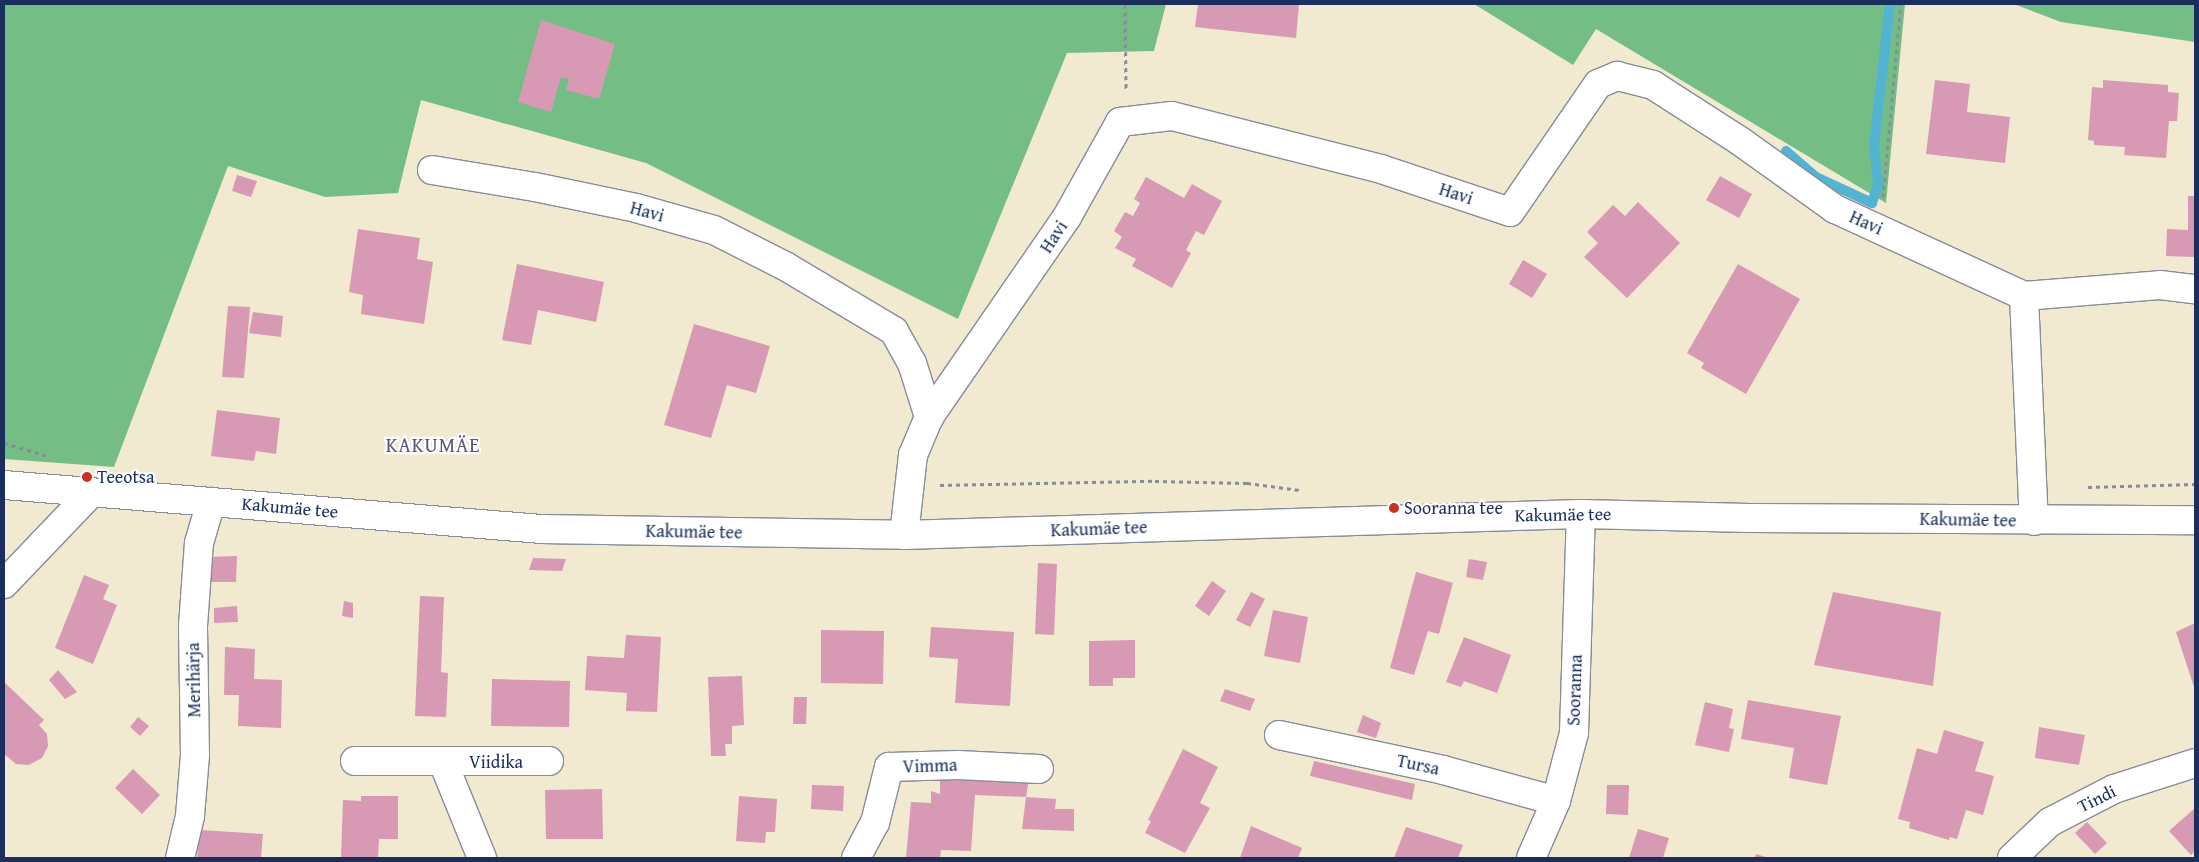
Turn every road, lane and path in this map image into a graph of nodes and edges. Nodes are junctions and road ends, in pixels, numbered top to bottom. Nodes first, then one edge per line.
1 (1124, 4) edge
2 (1901, 4) edge
3 (1129, 121) junction
4 (432, 170) dead end
5 (1876, 228) junction
6 (2195, 289) edge
7 (2024, 296) junction
8 (929, 417) junction
9 (4, 444) edge
10 (55, 459) dead end
11 (2195, 484) edge
12 (4, 485) edge
13 (2080, 487) dead end
14 (1303, 490) dead end
15 (91, 493) junction
16 (909, 493) junction
17 (211, 502) junction
18 (1581, 514) junction
19 (2195, 520) edge
20 (2034, 521) junction
21 (904, 536) junction
22 (4, 584) edge
23 (1278, 735) dead end
24 (355, 761) dead end
25 (443, 762) junction
26 (548, 762) dead end
27 (2195, 763) edge
28 (1040, 769) dead end
29 (1556, 801) junction
30 (180, 858) edge
31 (482, 858) edge
32 (856, 858) edge
33 (1531, 858) edge
34 (2012, 858) edge

1 - 3 path
2 - 5 path
3 - 5 street, Havi
3 - 8 street, Havi
4 - 8 street, Havi
5 - 7 street, Havi
6 - 7 street, Havi
7 - 20 street
8 - 16 street, Havi
9 - 10 path
11 - 13 path
12 - 15 street, Kakumäe tee
14 - 16 path
15 - 17 street, Kakumäe tee
15 - 22 street
16 - 21 street, Havi
17 - 21 street, Kakumäe tee
17 - 30 street, Merihärja
18 - 20 street, Kakumäe tee
18 - 21 street, Kakumäe tee
18 - 29 street, Sooranna
19 - 20 street, Kakumäe tee
23 - 29 street, Tursa
24 - 25 street, Viidika
25 - 26 street, Viidika
25 - 31 street, Viidika
27 - 34 street, Tindi
28 - 32 street, Vimma
29 - 33 street, Sooranna

